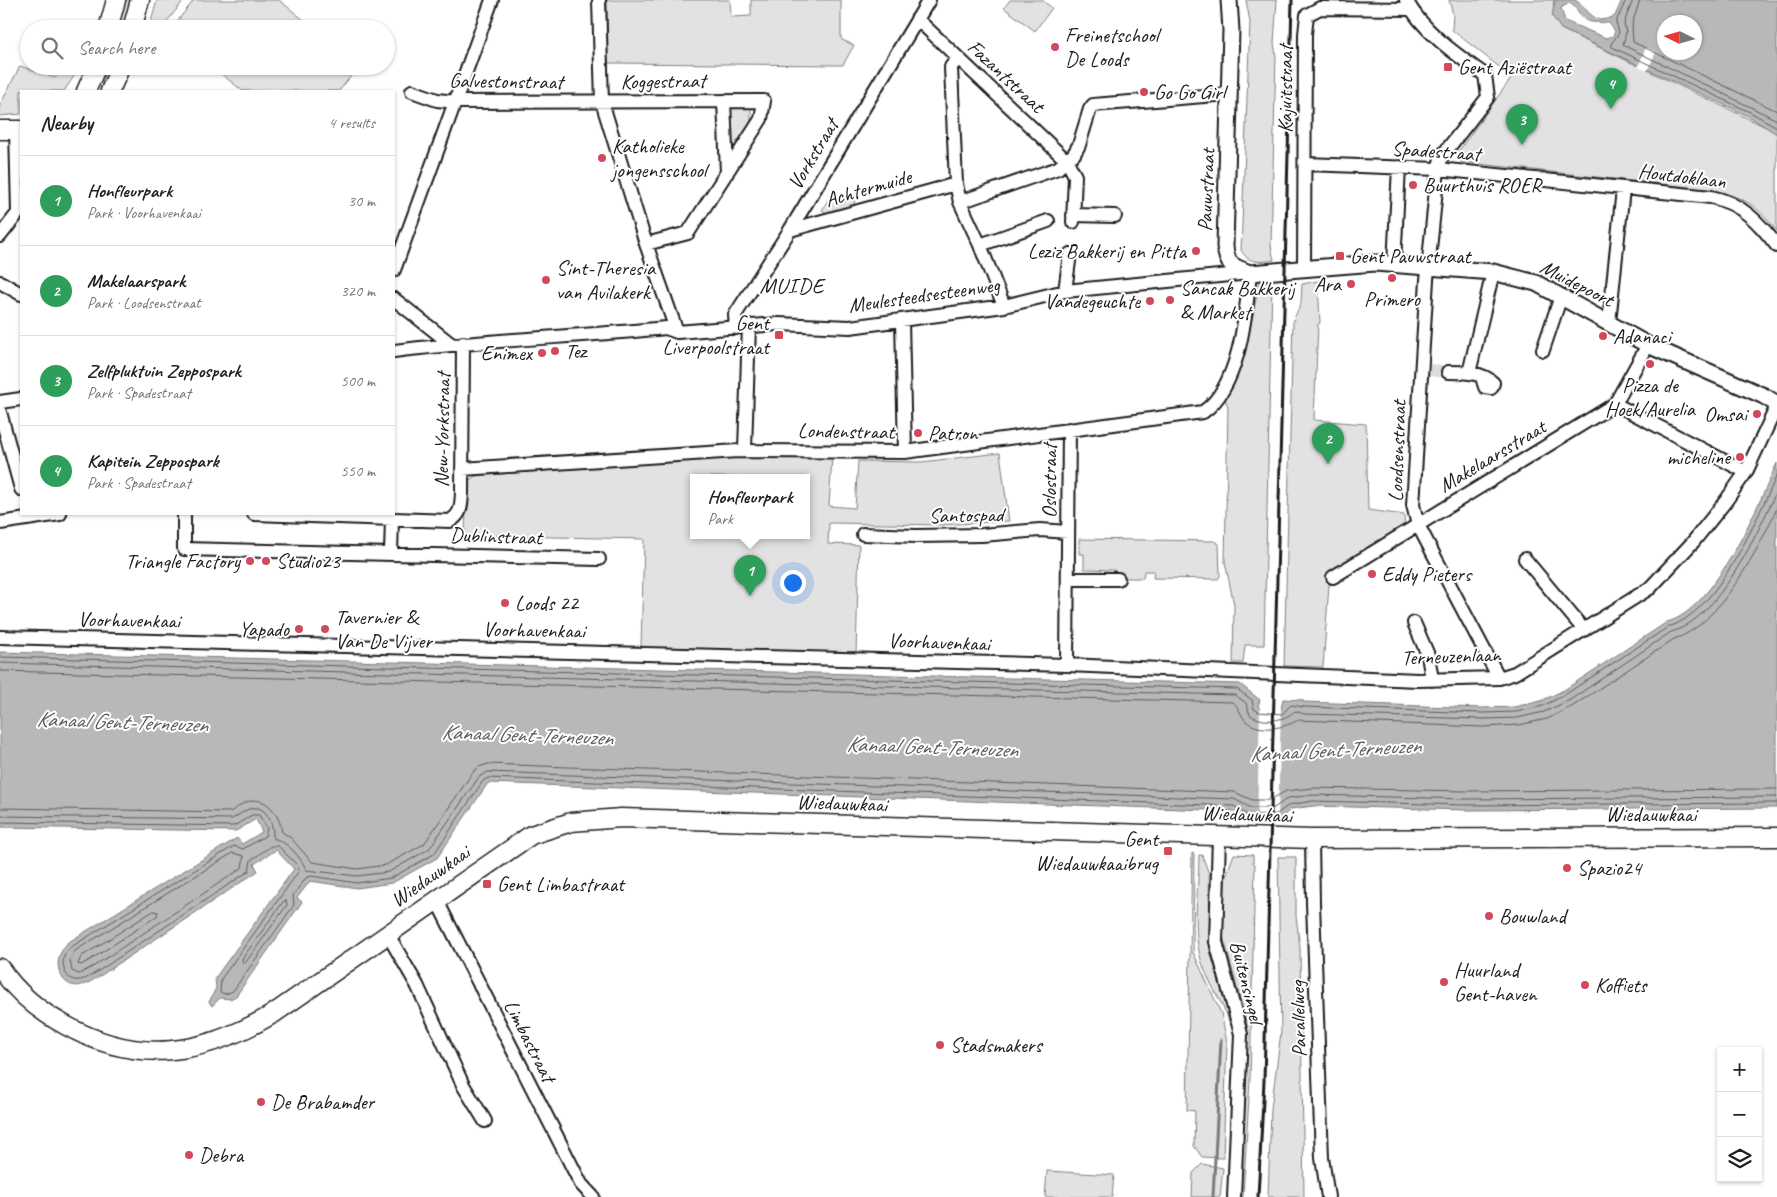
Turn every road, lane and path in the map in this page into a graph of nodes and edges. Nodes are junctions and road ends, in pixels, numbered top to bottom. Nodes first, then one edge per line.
1 (116, 0) edge
2 (140, 0) edge
3 (492, 0) edge
4 (600, 0) edge
5 (929, 0) edge
6 (1229, 0) edge
7 (1408, 5) edge
8 (917, 19) junction
9 (110, 20) edge
10 (134, 20) edge
11 (958, 58) junction
12 (96, 75) edge
13 (117, 75) edge
14 (92, 89) edge
15 (110, 90) edge
16 (412, 91) dead end
17 (1229, 94) junction
18 (724, 101) junction
19 (456, 102) junction
20 (602, 102) junction
21 (14, 129) edge
22 (1067, 161) junction
23 (1306, 164) junction
24 (1399, 167) junction
25 (1438, 169) junction
26 (727, 173) junction
27 (956, 184) junction
28 (1623, 190) junction
29 (960, 202) junction
30 (1116, 216) dead end
31 (1048, 221) dead end
32 (790, 230) junction
33 (0, 236) edge
34 (646, 244) junction
35 (980, 245) junction
36 (1777, 246) edge
37 (1070, 254) dead end
38 (1394, 264) junction
39 (1428, 266) junction
40 (395, 267) edge
41 (1304, 269) junction
42 (1493, 272) junction
43 (1250, 273) junction
44 (0, 282) edge
45 (1066, 291) junction
46 (20, 293) edge
47 (1561, 296) junction
48 (395, 300) edge
49 (1004, 306) junction
50 (902, 320) junction
51 (1609, 323) junction
52 (749, 325) junction
53 (736, 328) junction
54 (677, 332) junction
55 (457, 344) junction
56 (1648, 345) junction
57 (1543, 350) dead end
58 (395, 351) edge
59 (1448, 372) tunnel mouth
60 (1469, 373) junction
61 (1482, 377) dead end
62 (20, 399) edge
63 (0, 402) edge
64 (1615, 404) junction
65 (1777, 405) edge
66 (0, 412) edge
67 (1069, 429) junction
68 (745, 450) junction
69 (905, 452) junction
70 (462, 469) junction
71 (1746, 472) junction
72 (20, 485) edge
73 (44, 515) edge
74 (184, 515) edge
75 (282, 515) edge
76 (29, 516) edge
77 (392, 519) junction
78 (0, 523) edge
79 (1418, 524) junction
80 (1068, 532) junction
81 (863, 534) dead end
82 (391, 553) junction
83 (599, 559) dead end
84 (1525, 560) dead end
85 (1333, 577) dead end
86 (1068, 579) junction
87 (1118, 579) dead end
88 (1414, 623) dead end
89 (1584, 630) junction
90 (0, 637) edge
91 (1066, 665) junction
92 (1498, 678) junction
93 (1432, 680) junction
94 (1219, 836) junction
95 (1777, 837) edge
96 (1312, 839) junction
97 (436, 899) junction
98 (387, 933) junction
99 (0, 968) edge
100 (485, 1121) dead end
101 (594, 1197) edge
102 (1234, 1197) edge
103 (1328, 1197) edge

1 - 9 main road
2 - 10 main road
3 - 19 street
4 - 20 street
5 - 8 street, Vorkstraat
6 - 17 street
7 - 23 street, Kajuitstraat
7 - 25 street
8 - 11 street, Fazantstraat
8 - 32 street, Vorkstraat
11 - 22 street, Fazantstraat
11 - 27 street
12 - 14 main road
13 - 15 main road
16 - 19 street, Galvestonstraat
17 - 22 street
17 - 43 street, Pauwstraat
18 - 20 street, Koggestraat
18 - 26 street, Koggestraat
18 - 26 street, Koggestraat
19 - 20 street, Galvestonstraat
19 - 40 street
20 - 34 street
21 - 33 street
22 - 29 street
22 - 30 street
23 - 24 street, Spadestraat
23 - 41 street, Kajuitstraat
24 - 25 street, Spadestraat
24 - 38 street
25 - 28 street, Spadestraat
25 - 39 street, Loodsenstraat
26 - 34 street, Koggestraat
27 - 29 street
27 - 32 street, Achtermuide
28 - 36 street, Houtdoklaan
28 - 51 street
29 - 35 street
31 - 35 street
32 - 53 street, Vorkstraat
34 - 54 street
35 - 49 street
37 - 45 street
38 - 39 street, Muidepoort
38 - 41 street, Muidepoort
39 - 42 street, Muidepoort
39 - 79 street, Loodsenstraat
41 - 43 street, Muidepoort
42 - 47 street, Muidepoort
42 - 60 street
43 - 45 street, Meulesteedsesteenweg
43 - 67 street, Londenstraat
44 - 46 street
45 - 49 street, Meulesteedsesteenweg
47 - 51 street, Muidepoort
47 - 57 street
48 - 55 street
49 - 50 street, Meulesteedsesteenweg
50 - 52 street, Meulesteedsesteenweg
50 - 69 street
51 - 56 street, Muidepoort
52 - 53 street, Meulesteedsesteenweg
52 - 68 street
53 - 54 street, Meulesteedsesteenweg
54 - 55 street, Meulesteedsesteenweg
55 - 58 street, Meulesteedsesteenweg
55 - 70 street, New-Yorkstraat
56 - 64 street, Makelaarsstraat
56 - 65 street, Muidepoort
59 - 60 street
60 - 61 street
62 - 63 street
64 - 71 street
64 - 79 street, Makelaarsstraat
65 - 71 street, Terneuzenlaan
66 - 72 street
67 - 69 street, Londenstraat
67 - 80 street, Oslostraat
68 - 69 street, Londenstraat
68 - 70 street, Londenstraat
70 - 77 street, New-Yorkstraat
71 - 89 street, Terneuzenlaan
73 - 76 street
74 - 82 street, Dublinstraat
75 - 77 street
76 - 78 street
77 - 82 street
79 - 85 street, Makelaarsstraat
79 - 92 street, Loodsenstraat
80 - 81 street, Santospad
80 - 86 street, Oslostraat
82 - 83 street, Dublinstraat
84 - 89 street
86 - 87 street
86 - 91 street, Oslostraat
88 - 93 street
89 - 92 street, Terneuzenlaan
90 - 91 street, Voorhavenkaai
91 - 93 street, Terneuzenlaan
92 - 93 street, Terneuzenlaan
94 - 96 main road, Wiedauwkaai
94 - 97 main road, Wiedauwkaai
94 - 102 street, Buitensingel
95 - 96 main road, Wiedauwkaai
96 - 103 street, Parallelweg
97 - 98 main road, Wiedauwkaai
97 - 101 street, Limbastraat
98 - 99 main road, Wiedauwkaai
98 - 100 street

